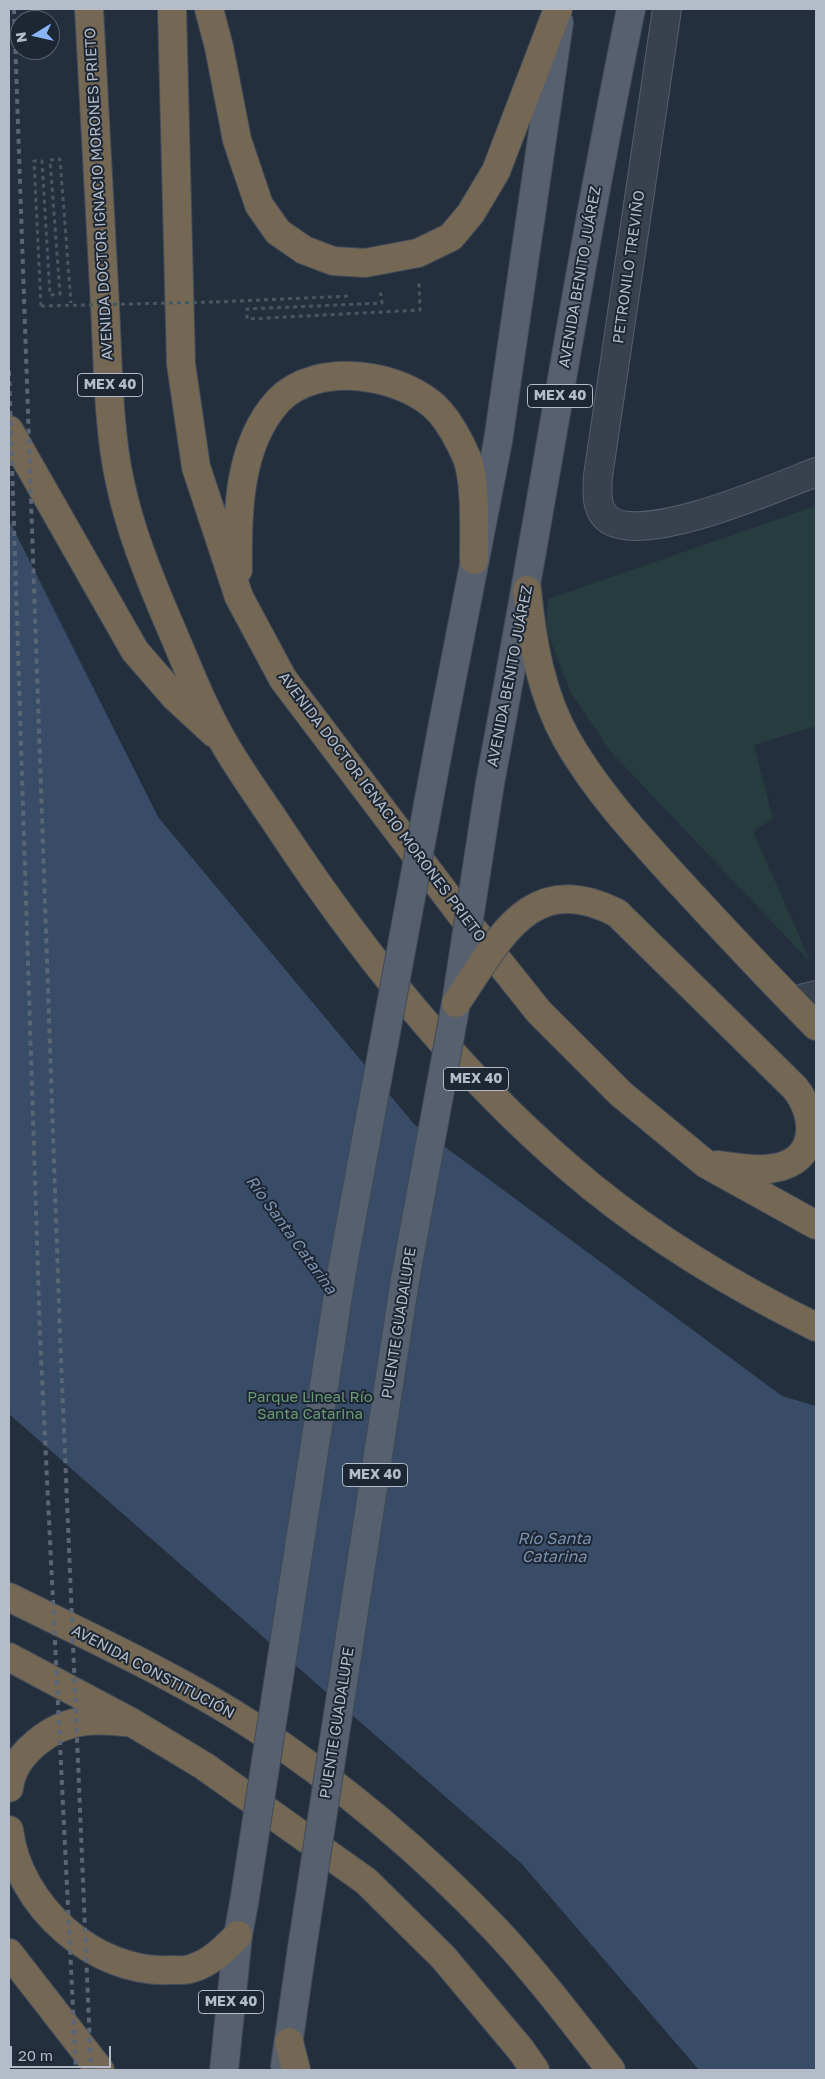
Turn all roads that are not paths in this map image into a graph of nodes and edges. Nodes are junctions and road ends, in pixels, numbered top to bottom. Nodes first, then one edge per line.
1 (89, 9) edge
2 (172, 9) edge
3 (209, 9) edge
4 (560, 9) edge
5 (631, 9) edge
6 (667, 9) edge
7 (9, 430) edge
8 (816, 472) edge
9 (474, 560) junction
10 (527, 590) junction
11 (239, 596) junction
12 (222, 740) junction
13 (490, 783) joint
14 (804, 998) edge
15 (456, 1003) junction
16 (816, 1026) edge
17 (706, 1164) junction
18 (816, 1225) edge
19 (816, 1327) edge
20 (9, 1596) edge
21 (9, 1657) edge
22 (131, 1722) junction
23 (9, 1788) edge
24 (9, 1830) edge
25 (238, 1935) junction
26 (9, 1953) edge
27 (289, 2042) junction
28 (528, 2063) edge
29 (100, 2070) edge
30 (224, 2070) edge
31 (284, 2070) edge
32 (296, 2070) edge
33 (611, 2070) edge

1 - 12 highway, AVENIDA DOCTOR IGNACIO MORONES PRIETO / MEX 40
2 - 11 highway, AVENIDA DOCTOR IGNACIO MORONES PRIETO
3 - 4 highway
4 - 9 main road, MEX 40
5 - 10 main road, AVENIDA BENITO JUÁREZ / MEX 40
6 - 8 street, PETRONILO TREVIÑO
7 - 12 highway
9 - 11 highway
9 - 25 main road, MEX 40, bridge
10 - 13 main road, AVENIDA BENITO JUÁREZ / MEX 40
10 - 14 highway
11 - 17 highway, AVENIDA DOCTOR IGNACIO MORONES PRIETO
12 - 19 highway, AVENIDA DOCTOR IGNACIO MORONES PRIETO / MEX 40
13 - 15 main road, PUENTE GUADALUPE / MEX 40, bridge
14 - 16 highway
15 - 17 highway, bridge
15 - 27 main road, PUENTE GUADALUPE / MEX 40, bridge
17 - 18 highway, AVENIDA DOCTOR IGNACIO MORONES PRIETO
20 - 33 highway, AVENIDA CONSTITUCIÓN
21 - 22 highway
22 - 23 highway
22 - 28 highway
24 - 25 highway
25 - 30 main road, MEX 40
26 - 29 highway
27 - 31 main road, MEX 40
27 - 32 highway

